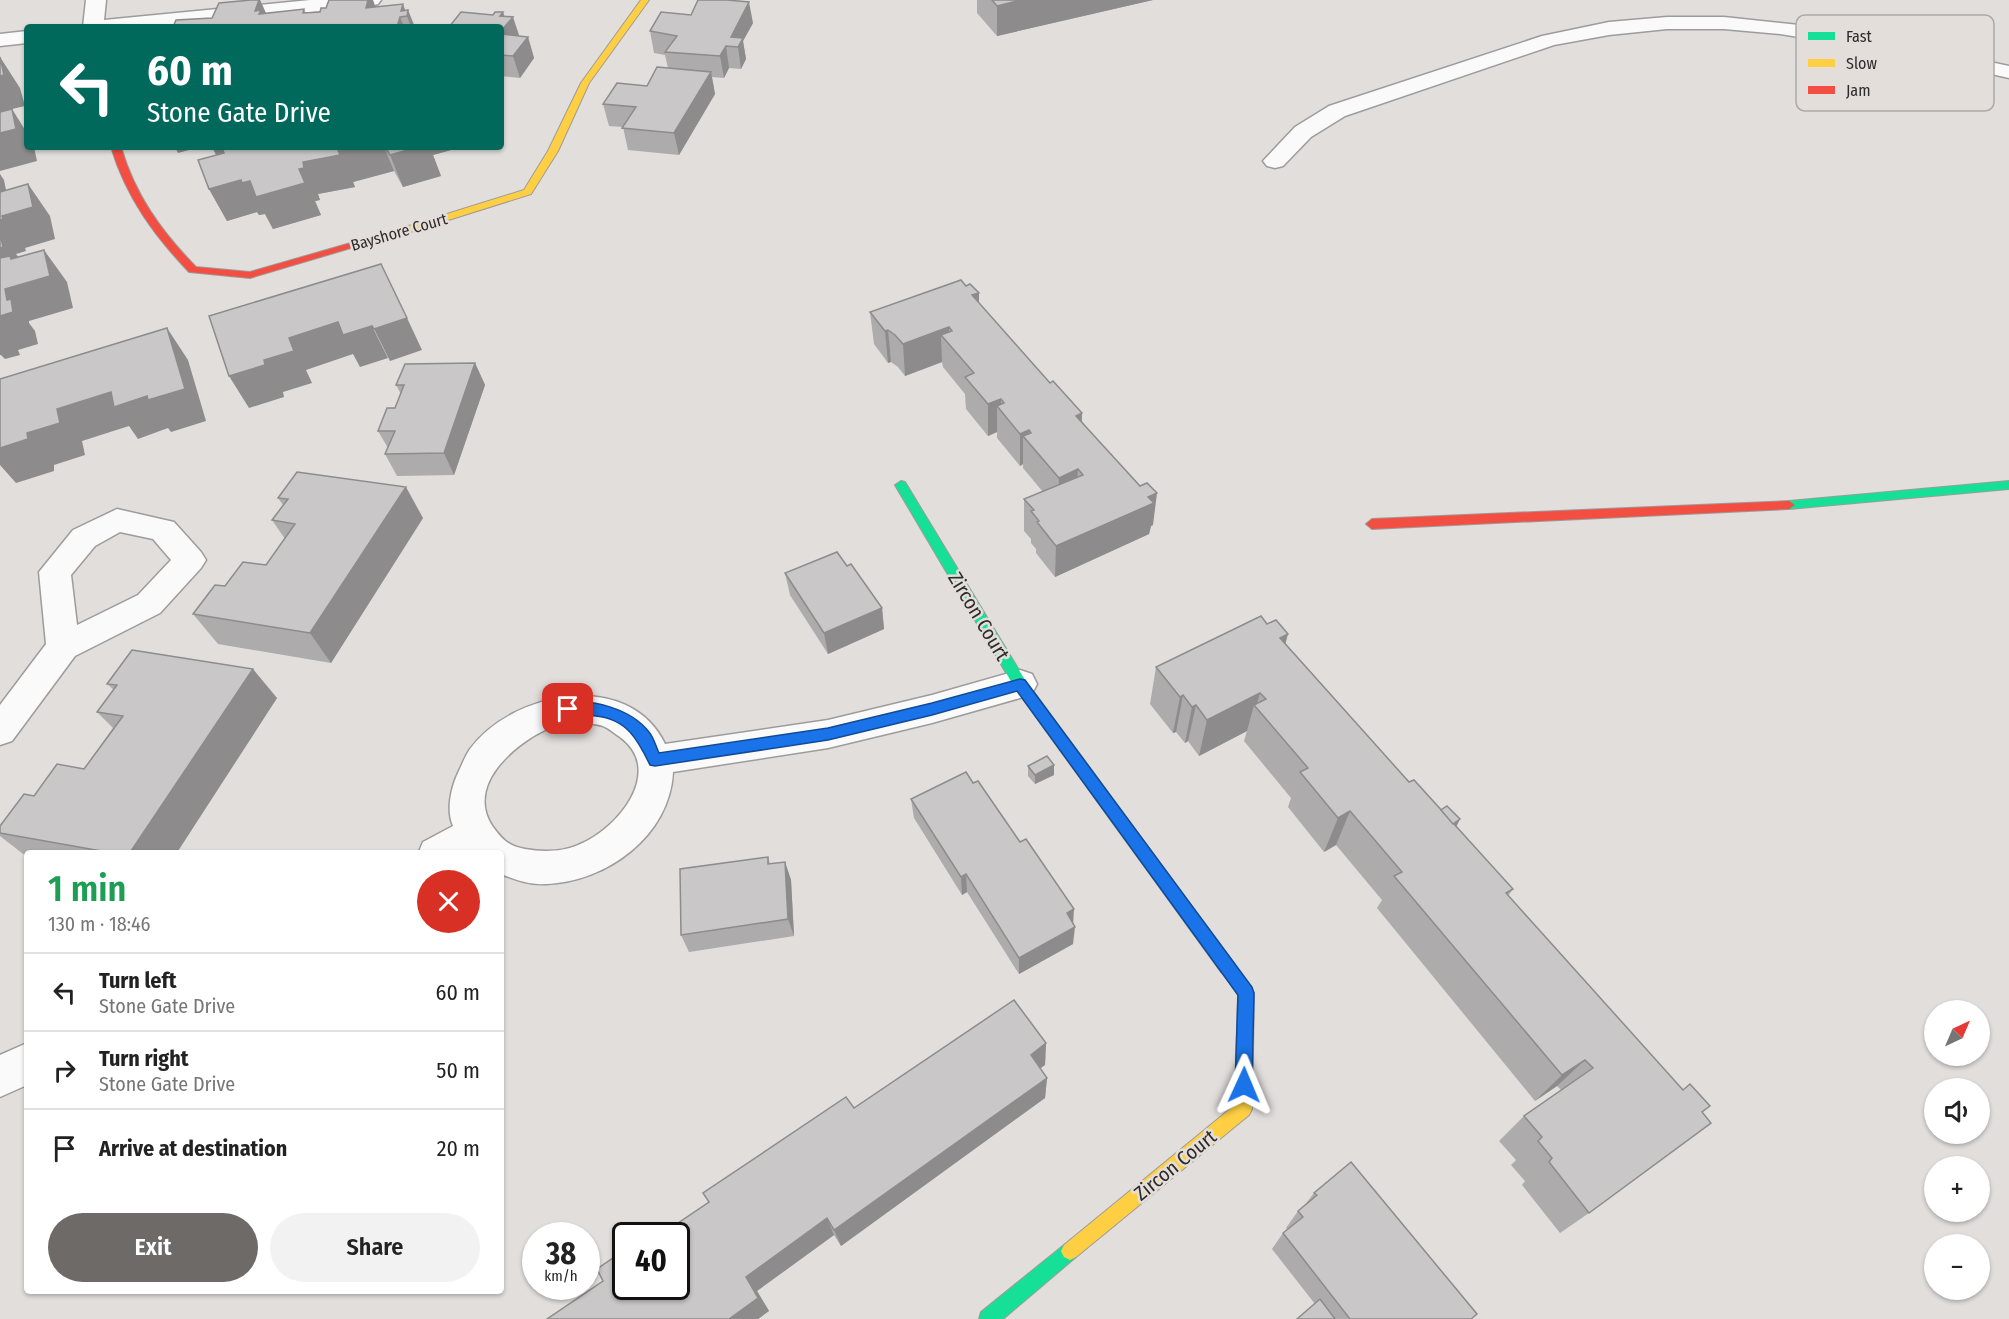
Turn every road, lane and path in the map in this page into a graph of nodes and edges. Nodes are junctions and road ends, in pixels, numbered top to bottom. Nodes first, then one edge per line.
1 (96, 0) edge
2 (371, 0) edge
3 (645, 0) edge
4 (93, 24) edge
5 (129, 24) edge
6 (1796, 25) edge
7 (24, 37) edge
8 (0, 40) edge
9 (1994, 69) edge
10 (2009, 72) edge
11 (117, 150) edge
12 (1275, 161) dead end
13 (901, 485) dead end
14 (2009, 485) edge
15 (1372, 524) dead end
16 (63, 647) junction
17 (1020, 684) junction
18 (0, 731) edge
19 (655, 760) junction
20 (482, 844) edge
21 (454, 850) edge
22 (504, 860) edge
23 (24, 1065) edge
24 (0, 1077) edge
25 (987, 1319) edge

1 - 4 street
2 - 5 street
3 - 11 street, Bayshore Court
6 - 12 street
7 - 8 street
9 - 10 street
13 - 17 street, Zircon Court
14 - 15 street
16 - 16 street
16 - 18 street
17 - 19 street
17 - 25 street, Zircon Court
19 - 20 street
19 - 22 street
20 - 21 street
23 - 24 street

